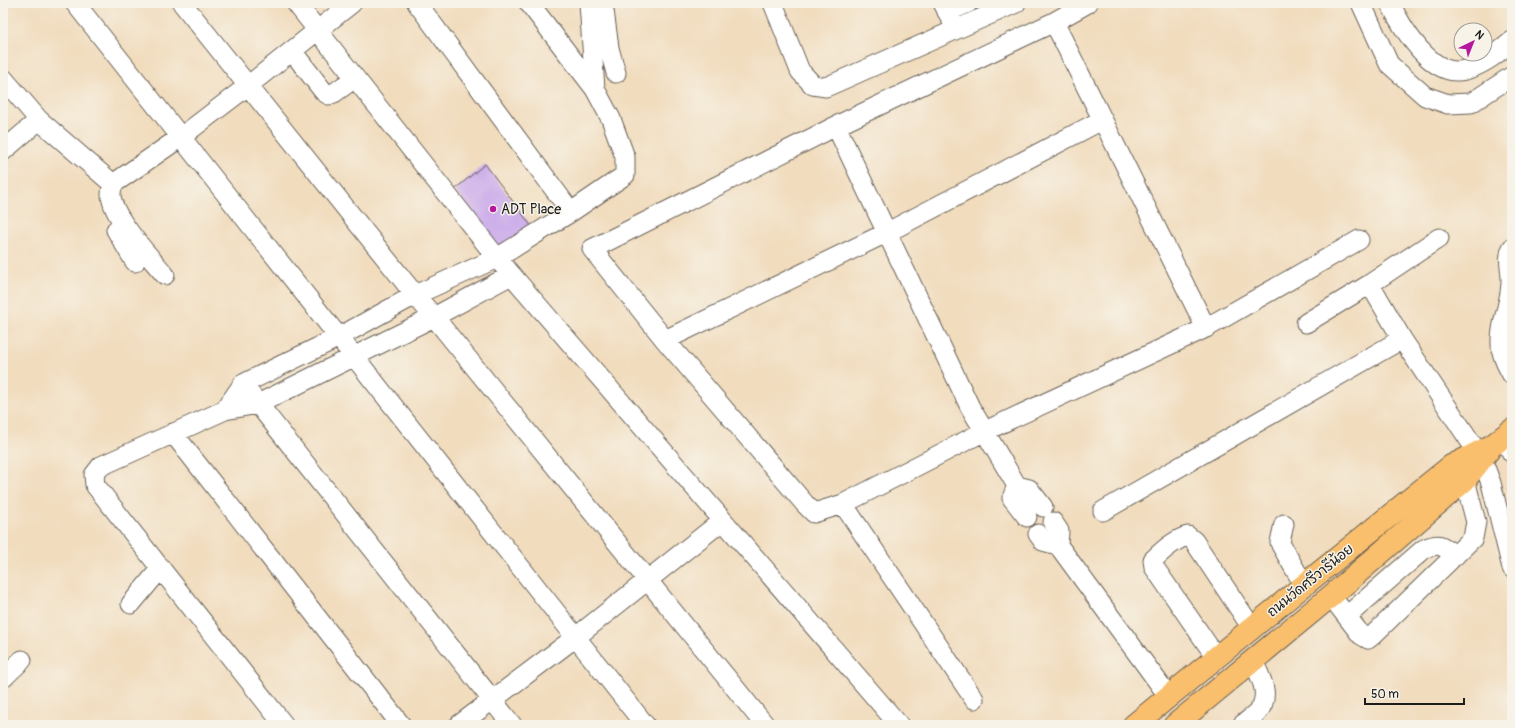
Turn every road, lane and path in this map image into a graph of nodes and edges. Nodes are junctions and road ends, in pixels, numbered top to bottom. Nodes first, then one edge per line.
1 (75, 3) edge
2 (182, 3) edge
3 (296, 3) edge
4 (352, 3) edge
5 (417, 3) edge
6 (530, 3) edge
7 (589, 3) edge
8 (604, 3) edge
9 (773, 3) edge
10 (968, 3) edge
11 (1016, 3) edge
12 (1088, 3) edge
13 (1360, 3) edge
14 (945, 7) edge
15 (1392, 7) edge
16 (1054, 22) junction
17 (1371, 27) junction
18 (956, 29) junction
19 (318, 30) junction
20 (1512, 41) edge
21 (292, 51) junction
22 (616, 73) dead end
23 (1512, 76) edge
24 (3, 78) edge
25 (355, 78) junction
26 (249, 85) junction
27 (595, 89) junction
28 (39, 120) junction
29 (1102, 120) junction
30 (836, 126) junction
31 (181, 136) junction
32 (3, 151) edge
33 (112, 189) junction
34 (572, 212) junction
35 (886, 233) junction
36 (1439, 238) dead end
37 (1359, 240) dead end
38 (1512, 248) edge
39 (497, 258) junction
40 (135, 262) dead end
41 (165, 275) dead end
42 (511, 275) junction
43 (1370, 284) junction
44 (415, 295) junction
45 (434, 317) junction
46 (1306, 323) dead end
47 (1206, 328) junction
48 (339, 337) junction
49 (1402, 339) junction
50 (665, 340) junction
51 (355, 357) junction
52 (1512, 375) edge
53 (243, 384) junction
54 (258, 404) junction
55 (225, 410) junction
56 (984, 432) junction
57 (173, 433) junction
58 (1497, 446) edge
59 (1465, 480) junction
60 (1017, 486) junction
61 (843, 504) junction
62 (1103, 512) dead end
63 (1027, 518) dead end
64 (722, 520) junction
65 (1284, 524) dead end
66 (1038, 534) dead end
67 (1058, 545) junction
68 (1455, 556) junction
69 (161, 568) junction
70 (1512, 568) edge
71 (647, 580) junction
72 (1309, 581) junction
73 (1331, 596) junction
74 (131, 604) dead end
75 (1347, 616) junction
76 (1252, 628) junction
77 (576, 637) junction
78 (1216, 657) junction
79 (22, 660) dead end
80 (1253, 661) junction
81 (3, 678) edge
82 (1168, 697) junction
83 (974, 699) dead end
84 (492, 700) junction
85 (284, 725) edge
86 (401, 725) edge
87 (459, 725) edge
88 (512, 725) edge
89 (645, 725) edge
90 (764, 725) edge
91 (898, 725) edge
92 (1134, 725) edge
93 (1175, 725) edge
94 (1242, 725) edge

1 - 31 street
2 - 26 street
3 - 19 street
4 - 19 street
5 - 34 street
6 - 27 street
7 - 27 street
8 - 22 street
9 - 18 street
10 - 14 street
11 - 18 street
12 - 16 street
13 - 17 street
14 - 18 street
15 - 17 street
15 - 20 street
16 - 29 street
16 - 30 street
17 - 23 street
19 - 21 street
19 - 25 street
21 - 25 street
21 - 26 street
24 - 28 street
25 - 39 street
26 - 31 street
26 - 44 street
27 - 34 street
28 - 32 street
28 - 33 street
29 - 35 street
29 - 47 street
30 - 35 street
30 - 50 street
31 - 33 street
31 - 48 street
33 - 40 street
33 - 41 street
34 - 39 street
35 - 50 street
35 - 56 street
36 - 43 street
37 - 47 street
38 - 52 street
39 - 42 street
39 - 44 street
42 - 45 street
42 - 64 street
43 - 46 street
43 - 49 street
44 - 45 street
44 - 48 street
45 - 51 street
45 - 71 street
47 - 56 street
48 - 51 street
48 - 53 street
49 - 58 street
49 - 62 street
50 - 61 street
51 - 54 street
51 - 77 street
53 - 54 street
53 - 55 street
54 - 55 street
54 - 84 street
55 - 57 street
56 - 60 street
56 - 61 street
57 - 69 street
57 - 86 street
58 - 59 main road, ถนนวัดศรีวารีน้อย
58 - 70 street
58 - 72 main road, ถนนวัดศรีวารีน้อย
59 - 68 street
59 - 73 main road, ถนนวัดศรีวารีน้อย
60 - 63 street
60 - 67 street
61 - 83 street
64 - 71 street
64 - 91 street
65 - 72 street
66 - 67 street
67 - 82 street
68 - 75 street
68 - 75 street
69 - 74 street
69 - 85 street
71 - 77 street
71 - 90 street
72 - 73 main road
72 - 76 main road, ถนนวัดศรีวารีน้อย
73 - 75 street
73 - 80 main road, ถนนวัดศรีวารีน้อย
76 - 78 main road, ถนนวัดศรีวารีน้อย
76 - 78 street
77 - 84 street
77 - 89 street
78 - 82 main road, ถนนวัดศรีวารีน้อย
79 - 81 street
80 - 93 main road, ถนนวัดศรีวารีน้อย
80 - 94 street
82 - 92 main road, ถนนวัดศรีวารีน้อย
84 - 87 street
84 - 88 street

